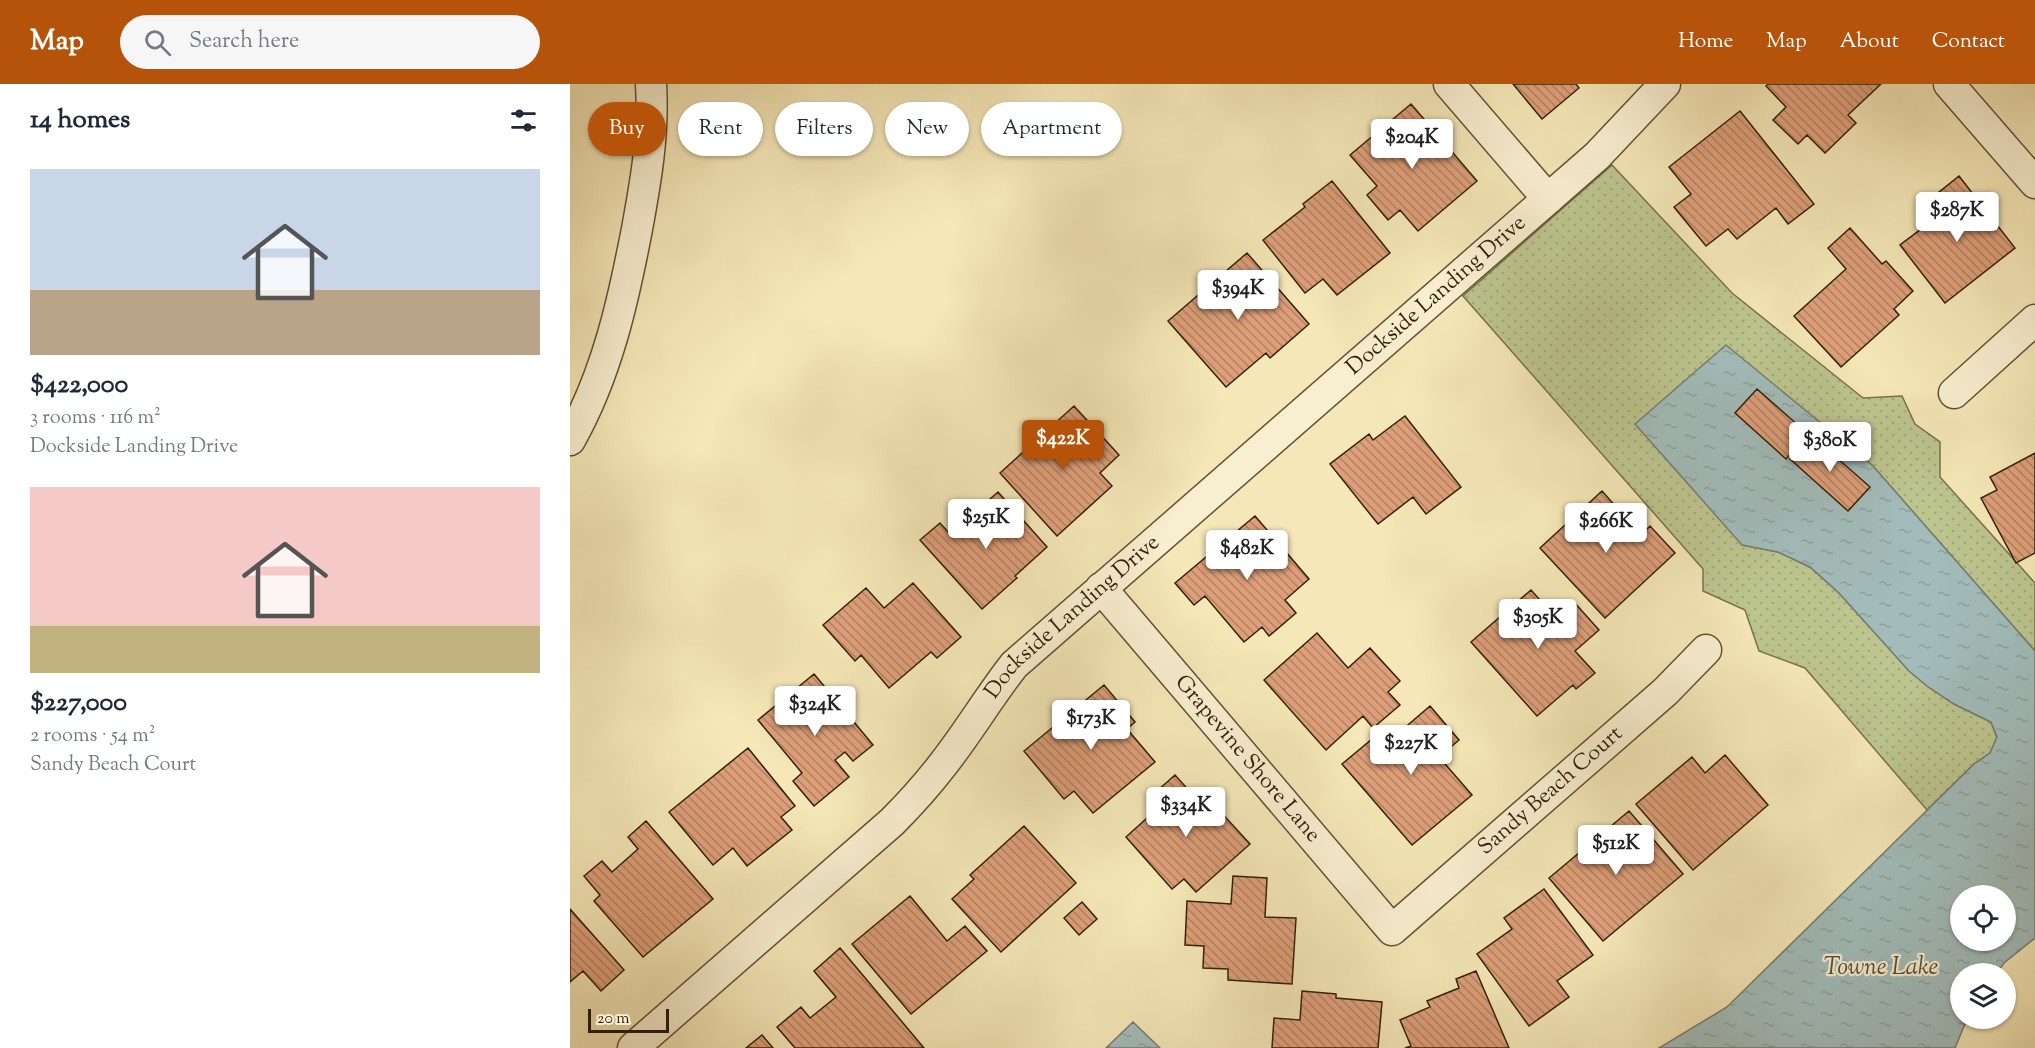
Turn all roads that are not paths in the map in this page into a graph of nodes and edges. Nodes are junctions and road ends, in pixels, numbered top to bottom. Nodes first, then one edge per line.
1 (651, 84) edge
2 (1449, 84) edge
3 (1665, 84) edge
4 (1949, 84) edge
5 (2035, 183) edge
6 (1548, 199) junction
7 (2035, 320) edge
8 (1954, 393) dead end
9 (570, 440) edge
10 (1101, 588) junction
11 (1706, 650) dead end
12 (1392, 930) joint
13 (633, 1048) edge

1 - 9 street
2 - 6 street
3 - 6 street, Dockside Landing Drive
4 - 5 street
6 - 10 street, Dockside Landing Drive
7 - 8 street
10 - 12 street, Grapevine Shore Lane
10 - 13 street, Dockside Landing Drive
11 - 12 street, Sandy Beach Court

